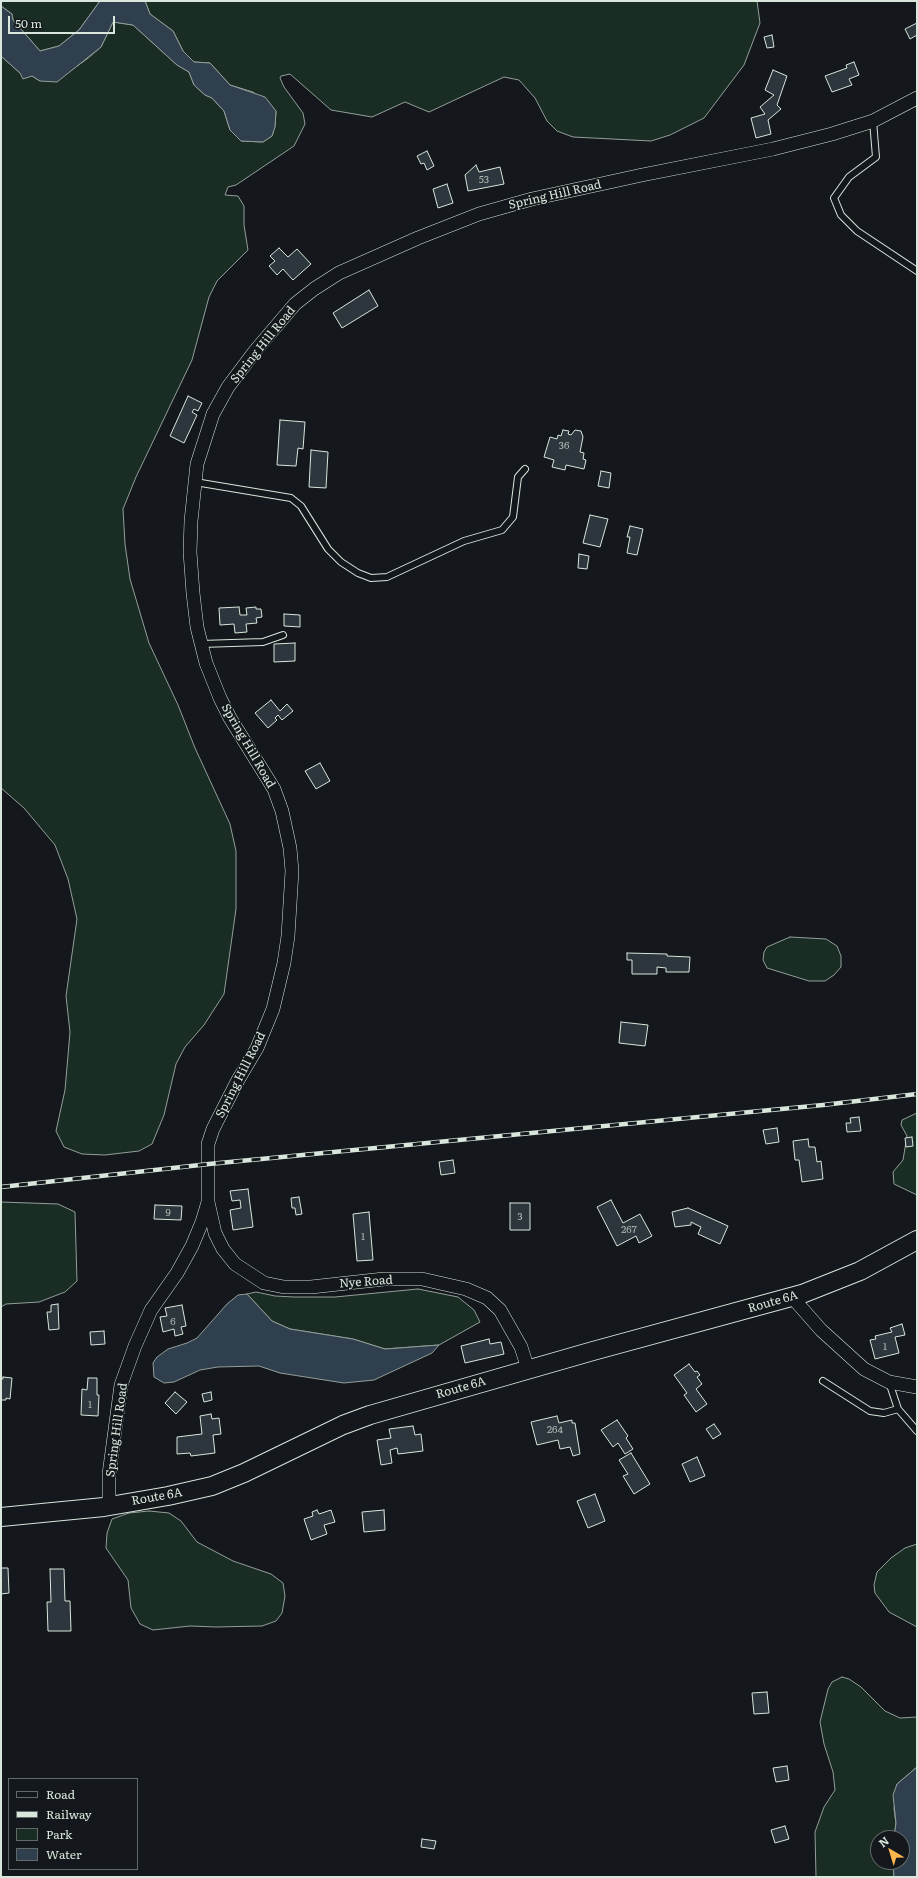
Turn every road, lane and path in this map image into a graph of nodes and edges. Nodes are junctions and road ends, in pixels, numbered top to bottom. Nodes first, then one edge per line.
1 (917, 98) edge
2 (873, 121) junction
3 (917, 271) edge
4 (525, 469) dead end
5 (195, 482) junction
6 (283, 635) dead end
7 (201, 644) junction
8 (208, 1202) junction
9 (917, 1240) edge
10 (792, 1297) junction
11 (528, 1369) junction
12 (823, 1381) dead end
13 (890, 1382) junction
14 (917, 1387) edge
15 (898, 1409) junction
16 (917, 1431) edge
17 (109, 1506) junction
18 (1, 1517) edge

1 - 2 street, Spring Hill Road
2 - 3 lane
2 - 5 street, Spring Hill Road
4 - 5 lane
5 - 7 street, Spring Hill Road
6 - 7 lane
7 - 8 street, Spring Hill Road
8 - 11 street, Nye Road
8 - 17 street, Spring Hill Road
9 - 10 main road, Route 6A
10 - 11 main road, Route 6A
10 - 13 street
11 - 17 main road, Route 6A
12 - 15 lane
13 - 14 street
13 - 15 lane
15 - 16 lane
17 - 18 main road, Route 6A

